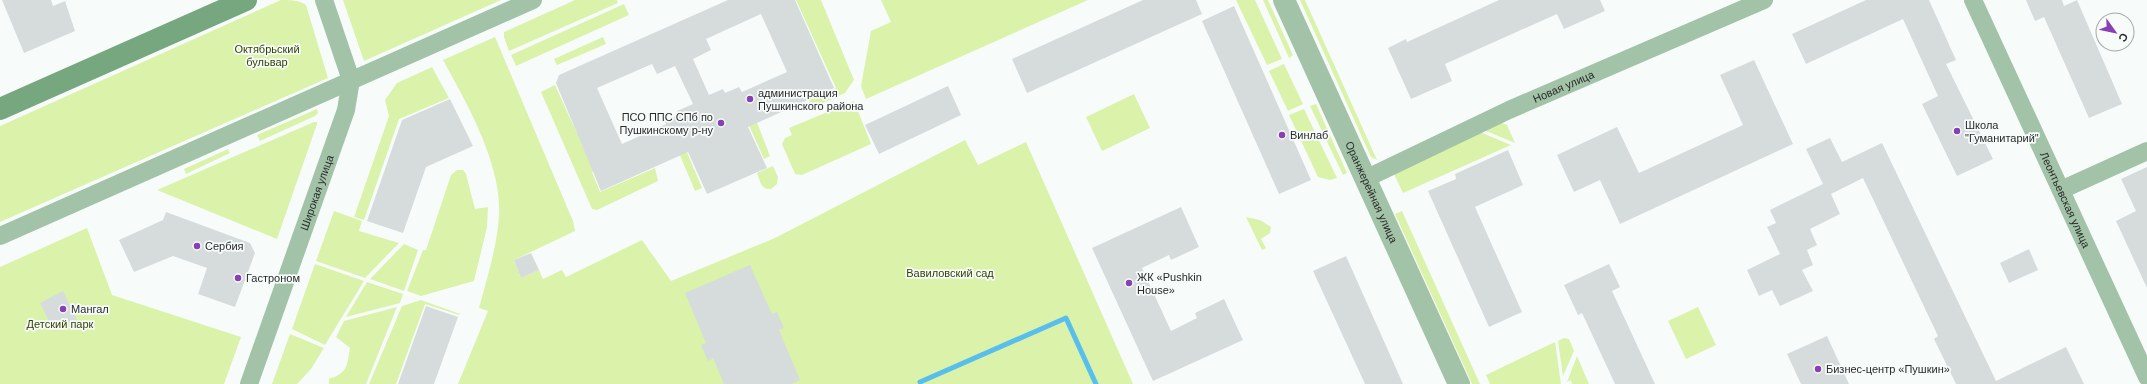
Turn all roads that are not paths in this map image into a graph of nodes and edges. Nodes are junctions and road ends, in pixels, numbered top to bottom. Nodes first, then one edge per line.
1 (246, 0) edge
2 (324, 0) edge
3 (533, 0) edge
4 (1284, 0) edge
5 (1764, 0) edge
6 (1973, 0) edge
7 (351, 80) junction
8 (0, 109) edge
9 (2147, 151) edge
10 (1365, 179) junction
11 (2061, 190) junction
12 (0, 236) edge
13 (2147, 377) edge
14 (249, 384) edge
15 (1458, 384) edge

1 - 8 main road
2 - 7 street, Широкая улица
3 - 7 street
4 - 10 street, Оранжерейная улица
5 - 10 street, Новая улица
6 - 11 street, Леонтьевская улица
7 - 12 street
7 - 14 street, Широкая улица
9 - 11 street
10 - 15 street, Оранжерейная улица
11 - 13 street, Леонтьевская улица

